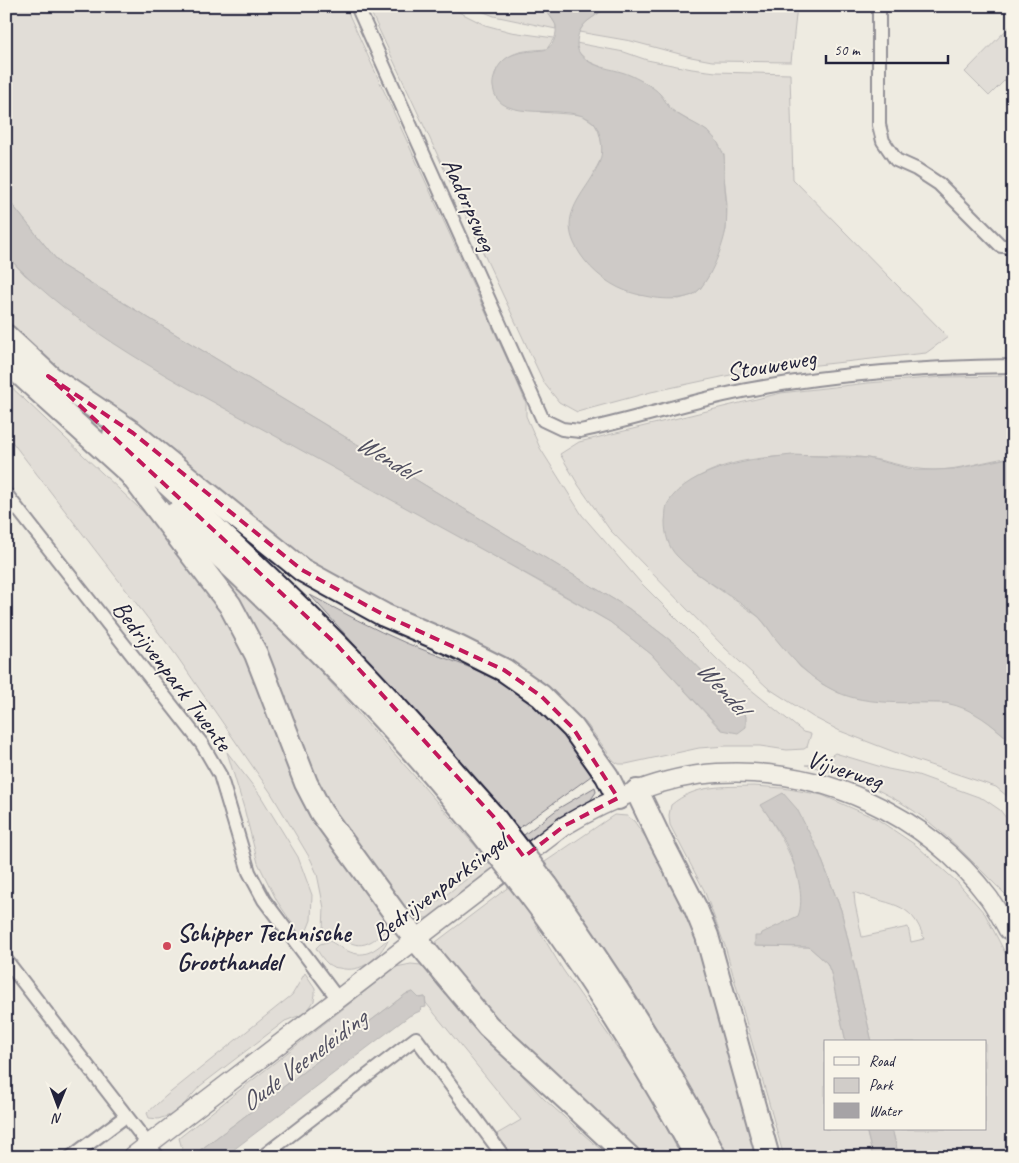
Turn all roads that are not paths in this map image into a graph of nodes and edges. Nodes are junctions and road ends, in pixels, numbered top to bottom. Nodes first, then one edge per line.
1 (356, 6) edge
2 (879, 6) edge
3 (1013, 246) edge
4 (6, 336) edge
5 (6, 361) edge
6 (1013, 366) edge
7 (48, 376) junction
8 (543, 420) joint
9 (132, 476) junction
10 (6, 494) edge
11 (628, 794) junction
12 (485, 822) junction
13 (539, 891) junction
14 (1011, 932) edge
15 (416, 939) junction
16 (6, 960) edge
17 (338, 998) junction
18 (126, 1116) junction
19 (153, 1151) edge
20 (71, 1157) edge
21 (132, 1157) edge
22 (262, 1157) edge
23 (504, 1157) edge
24 (629, 1157) edge
25 (697, 1157) edge
26 (715, 1157) edge
27 (768, 1157) edge

1 - 8 street, Aadorpsweg
2 - 3 street
4 - 7 highway
5 - 9 highway
6 - 8 street, Stouweweg
7 - 11 highway
7 - 12 highway
9 - 12 highway
9 - 15 highway
10 - 17 street, Bedrijvenpark Twente
11 - 14 main road, Vijverweg
11 - 15 main road, Bedrijvenparksingel
11 - 27 highway
12 - 13 highway, bridge
13 - 25 highway
13 - 26 highway
15 - 17 main road, Bedrijvenparksingel
15 - 24 highway
16 - 18 street
17 - 19 main road, Bedrijvenparksingel
18 - 19 street
18 - 20 street
19 - 21 main road, Bedrijvenparksingel
22 - 23 street

